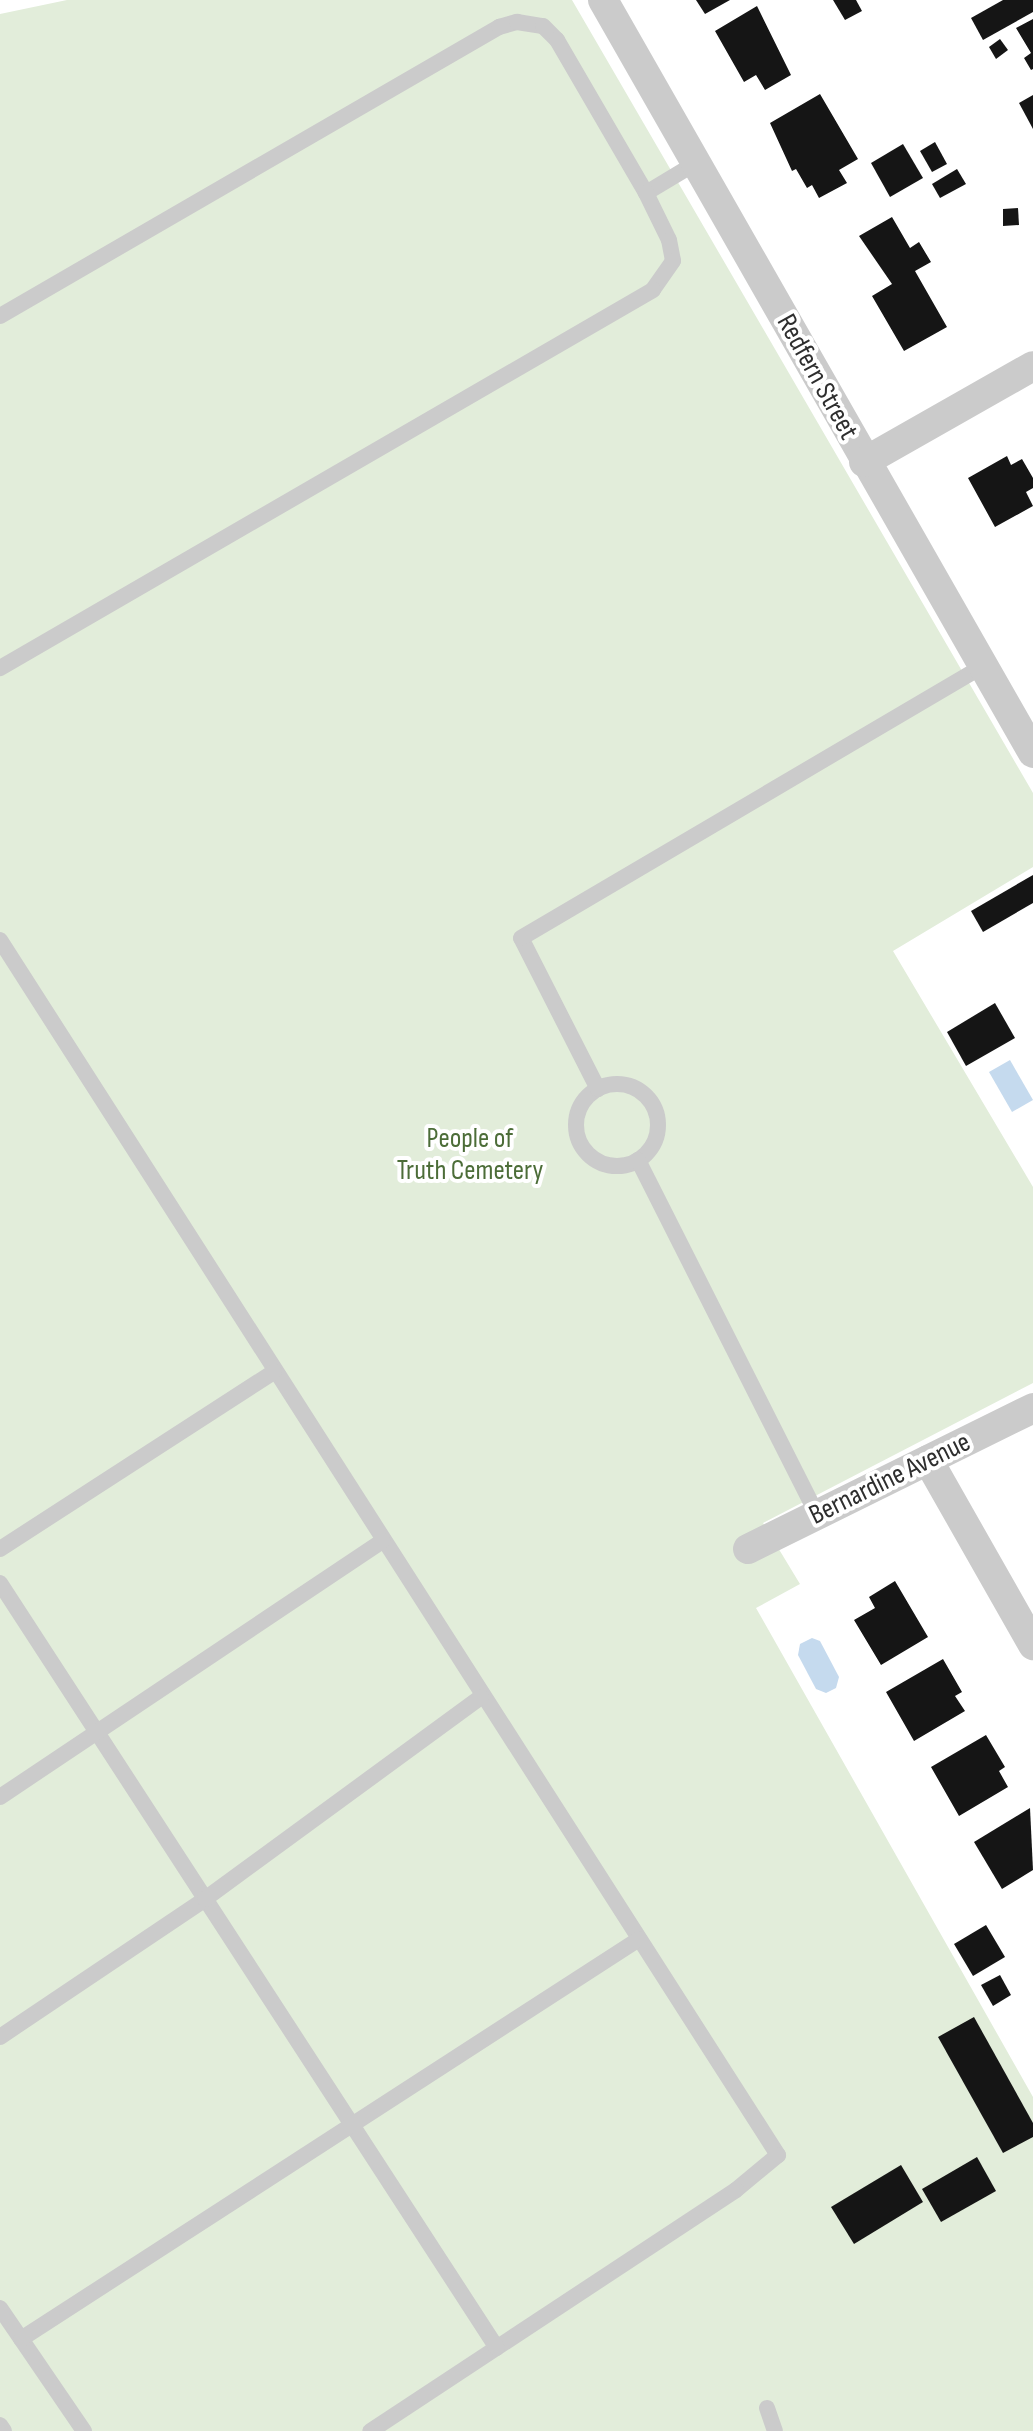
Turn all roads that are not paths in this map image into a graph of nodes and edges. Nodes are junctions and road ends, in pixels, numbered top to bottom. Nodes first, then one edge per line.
1 (603, 0) edge
2 (696, 163) junction
3 (646, 193) junction
4 (0, 316) edge
5 (1033, 366) edge
6 (864, 462) junction
7 (983, 666) junction
8 (0, 668) edge
9 (1033, 753) edge
10 (0, 940) edge
11 (598, 1089) junction
12 (638, 1160) junction
13 (274, 1372) junction
14 (1033, 1408) edge
15 (928, 1460) junction
16 (817, 1515) junction
17 (382, 1541) junction
18 (0, 1549) edge
19 (748, 1549) dead end
20 (0, 1583) edge
21 (1033, 1645) edge
22 (481, 1697) junction
23 (96, 1732) junction
24 (0, 1797) edge
25 (205, 1899) junction
26 (639, 1939) junction
27 (0, 2037) edge
28 (353, 2126) junction
29 (0, 2308) edge
30 (21, 2339) junction
31 (497, 2348) junction
32 (767, 2408) dead end
33 (0, 2425) edge
34 (4, 2431) edge
35 (84, 2431) edge
36 (370, 2431) edge
37 (775, 2431) edge

1 - 2 street, Redfern Street
2 - 3 lane
2 - 6 street, Redfern Street
3 - 4 lane
3 - 8 lane
5 - 6 street
6 - 7 street, Redfern Street
7 - 9 street, Redfern Street
7 - 11 lane
10 - 13 lane
11 - 12 lane
11 - 12 lane
12 - 16 lane
13 - 17 lane
13 - 18 lane
14 - 15 street, Bernardine Avenue
15 - 16 street, Bernardine Avenue
15 - 21 street
16 - 19 street, Bernardine Avenue
17 - 22 lane
17 - 23 lane
20 - 23 lane
22 - 25 lane
22 - 26 lane
23 - 24 lane
23 - 25 lane
25 - 27 lane
25 - 28 lane
26 - 28 lane
26 - 31 lane
28 - 30 lane
28 - 31 lane
29 - 30 lane
30 - 35 lane
31 - 36 lane
32 - 37 lane
33 - 34 lane

